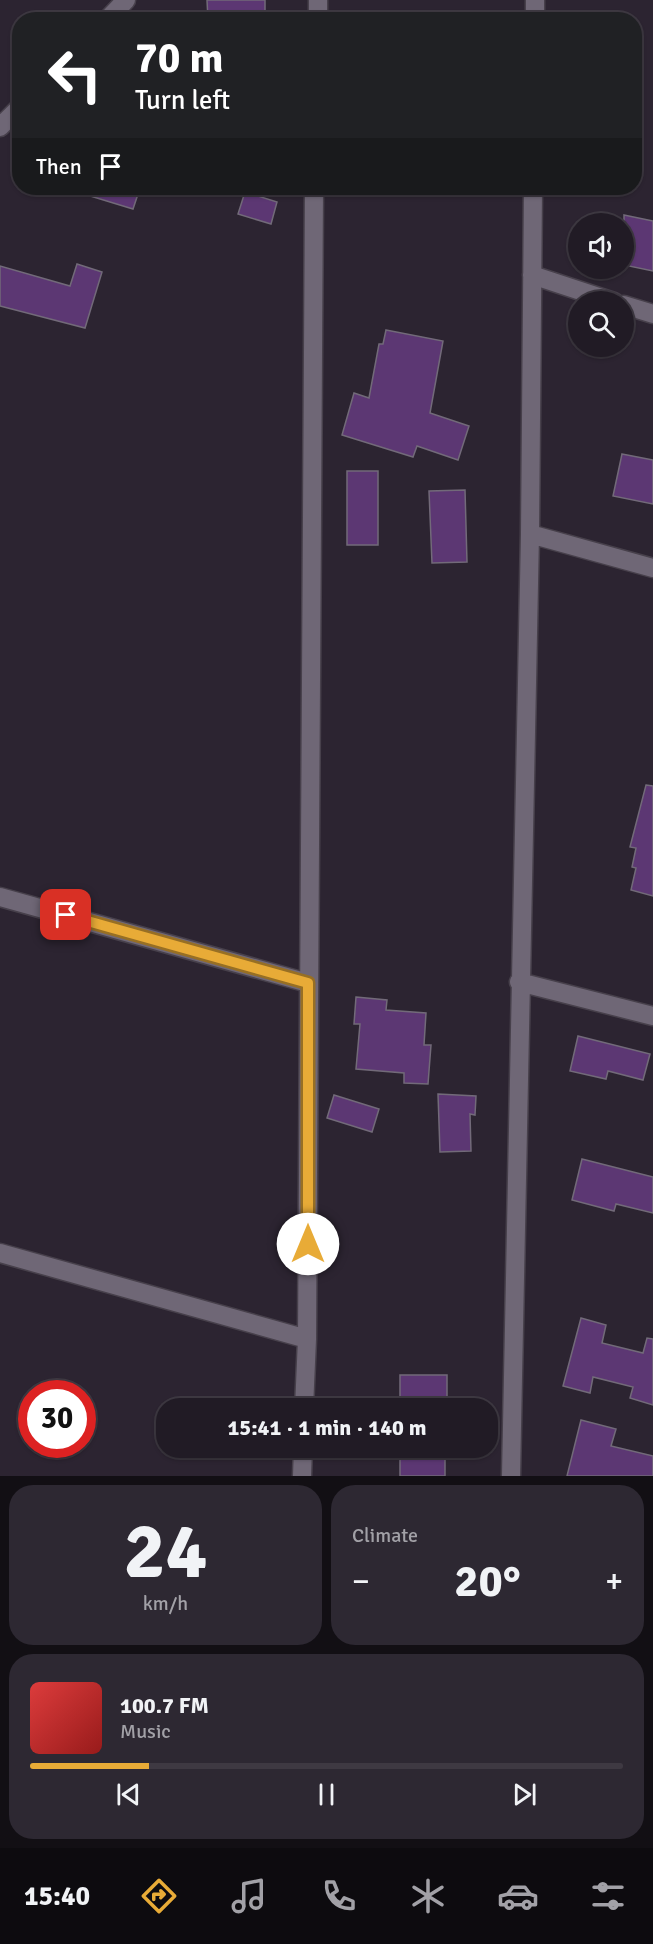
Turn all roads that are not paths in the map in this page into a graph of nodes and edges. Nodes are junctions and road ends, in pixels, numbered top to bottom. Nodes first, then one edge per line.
1 (126, 0) edge
2 (115, 12) edge
3 (12, 116) edge
4 (0, 127) edge
5 (314, 195) edge
6 (533, 195) edge
7 (532, 275) junction
8 (581, 291) edge
9 (634, 308) edge
10 (653, 314) edge
11 (530, 534) junction
12 (653, 568) edge
13 (0, 897) edge
14 (519, 982) junction
15 (308, 983) junction
16 (653, 1016) edge
17 (0, 1252) edge
18 (307, 1340) junction
19 (304, 1398) edge
20 (303, 1458) edge
21 (302, 1476) edge
22 (511, 1476) edge

1 - 2 street
3 - 4 street
5 - 15 street
6 - 7 street
7 - 8 street
7 - 11 street
9 - 10 street
11 - 12 street
11 - 14 street
13 - 15 street
14 - 16 street
14 - 22 street
15 - 18 street
17 - 18 street
18 - 19 street
20 - 21 street

